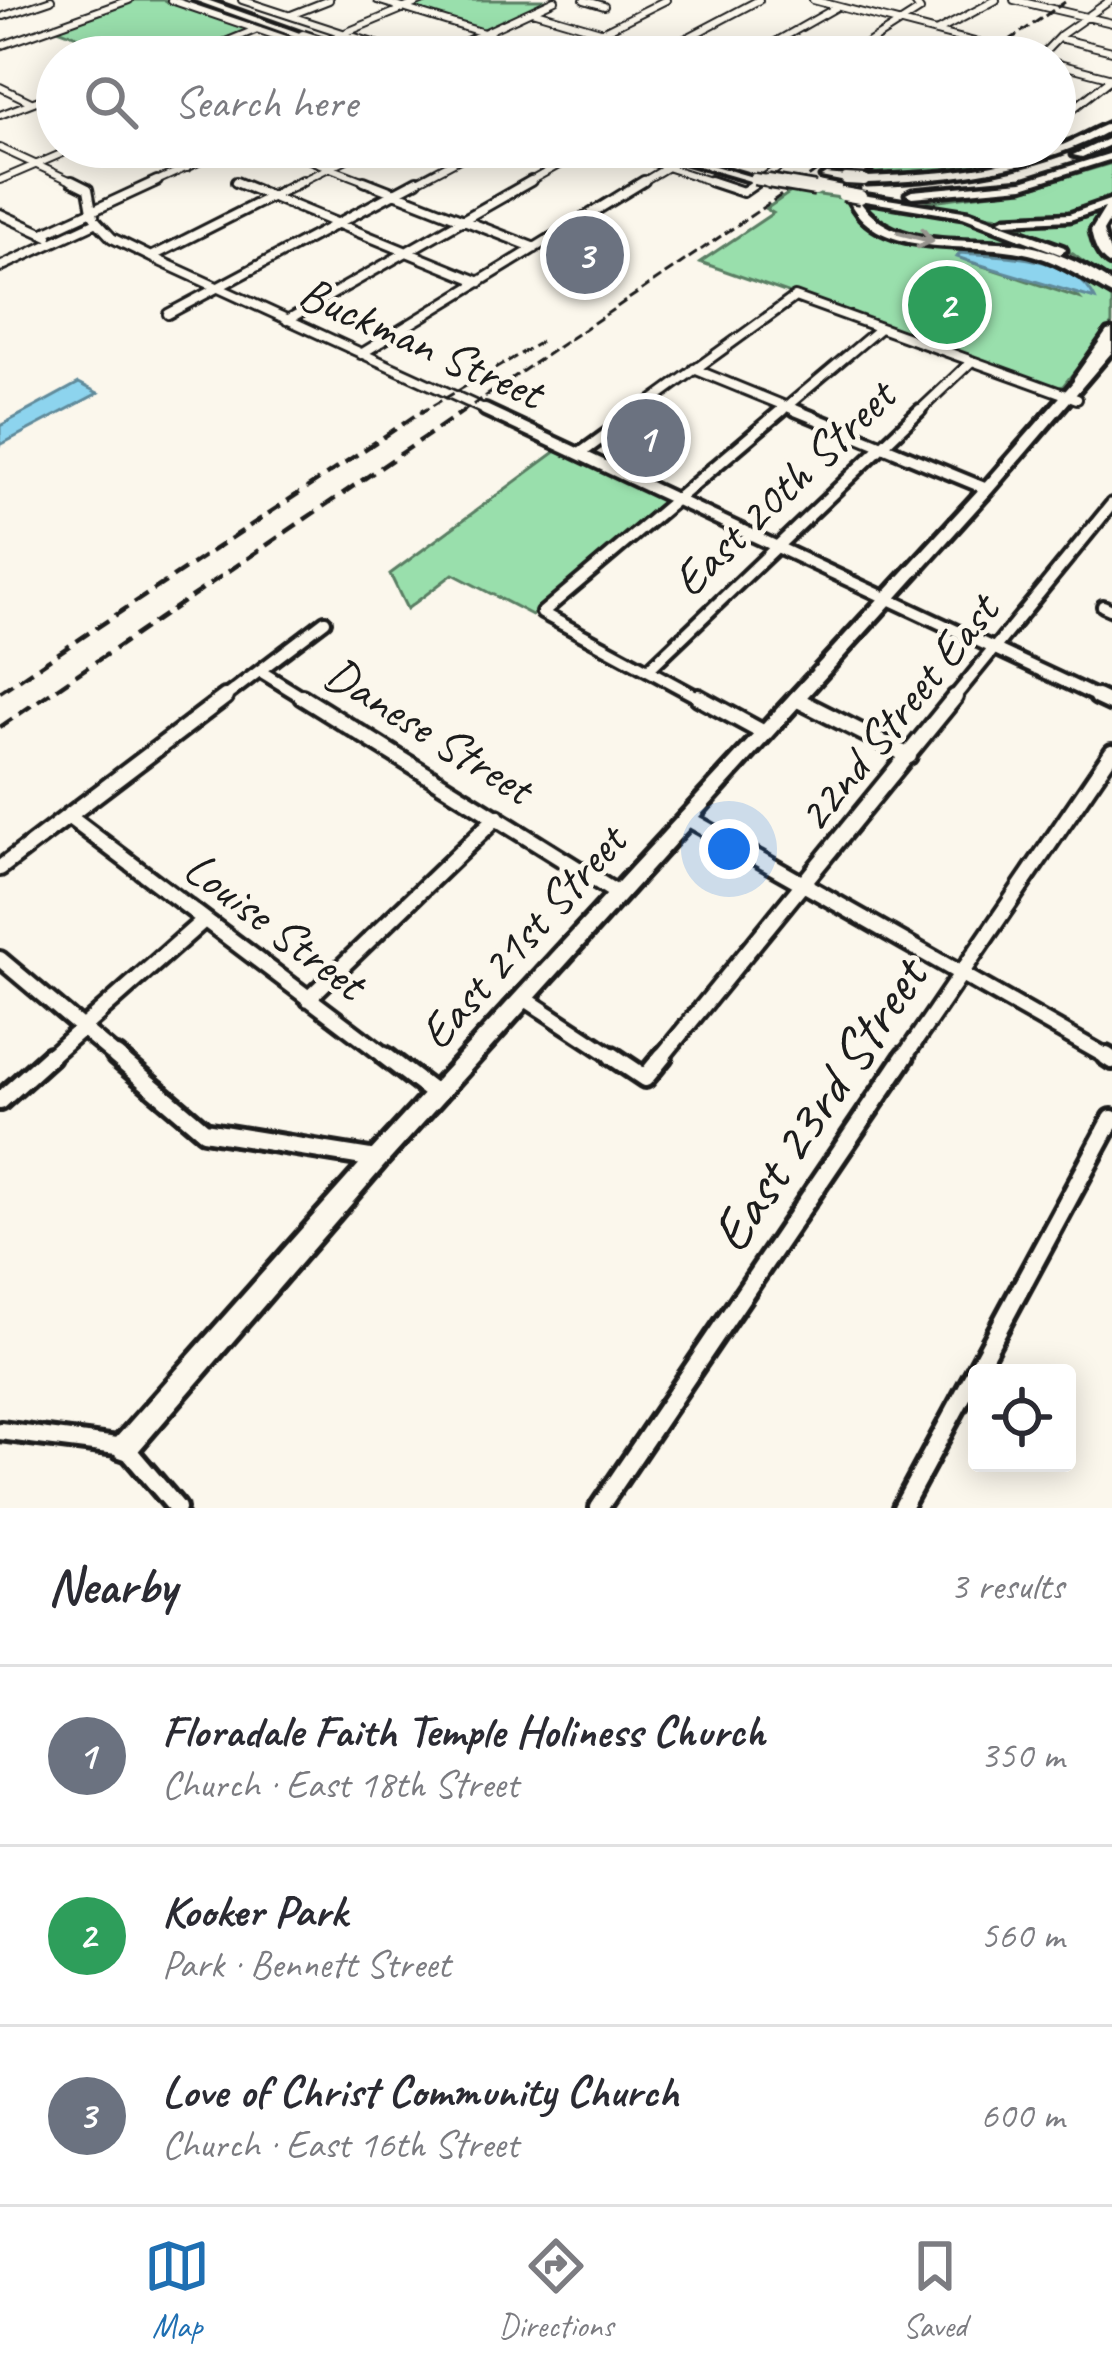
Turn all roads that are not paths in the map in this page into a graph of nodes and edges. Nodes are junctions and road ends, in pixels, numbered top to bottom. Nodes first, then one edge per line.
1 (51, 0) edge
2 (92, 0) edge
3 (129, 0) edge
4 (171, 0) edge
5 (198, 0) edge
6 (214, 0) edge
7 (242, 0) edge
8 (329, 0) edge
9 (377, 0) edge
10 (424, 0) edge
11 (555, 0) edge
12 (584, 0) edge
13 (666, 0) edge
14 (759, 0) edge
15 (813, 0) edge
16 (914, 0) edge
17 (996, 0) edge
18 (1014, 0) edge
19 (1111, 0) edge
20 (833, 3) edge
21 (604, 6) dead end
22 (110, 7) junction
23 (404, 8) junction
24 (532, 11) junction
25 (4, 16) dead end
26 (290, 16) junction
27 (1087, 17) junction
28 (900, 23) junction
29 (1112, 23) edge
30 (256, 29) junction
31 (603, 32) junction
32 (936, 32) junction
33 (484, 33) junction
34 (308, 34) junction
35 (344, 34) junction
36 (239, 36) edge
37 (276, 36) edge
38 (312, 36) edge
39 (339, 36) edge
40 (350, 36) edge
41 (478, 36) edge
42 (494, 36) edge
43 (595, 36) edge
44 (617, 36) edge
45 (691, 36) edge
46 (782, 36) edge
47 (879, 36) edge
48 (952, 36) edge
49 (1062, 36) edge
50 (1076, 42) edge
51 (0, 46) edge
52 (1112, 51) edge
53 (1076, 69) edge
54 (1112, 78) edge
55 (0, 87) edge
56 (36, 101) edge
57 (32, 103) junction
58 (1076, 106) edge
59 (0, 115) edge
60 (1112, 122) edge
61 (1076, 134) edge
62 (1112, 140) edge
63 (1076, 141) edge
64 (0, 148) edge
65 (1076, 155) edge
66 (1112, 156) edge
67 (36, 164) joint
68 (44, 168) edge
69 (187, 168) edge
70 (328, 168) edge
71 (333, 168) edge
72 (443, 168) edge
73 (554, 168) edge
74 (666, 168) joint
75 (714, 168) edge
76 (757, 168) edge
77 (781, 168) edge
78 (866, 168) edge
79 (986, 168) edge
80 (1022, 168) edge
81 (0, 179) edge
82 (236, 182) dead end
83 (862, 187) junction
84 (844, 188) junction
85 (396, 193) junction
86 (272, 197) junction
87 (1112, 204) edge
88 (0, 214) edge
89 (965, 214) junction
90 (95, 216) junction
91 (464, 220) junction
92 (338, 224) junction
93 (42, 234) junction
94 (57, 241) junction
95 (535, 248) junction
96 (407, 252) junction
97 (151, 257) junction
98 (1112, 262) edge
99 (0, 267) edge
100 (480, 282) junction
101 (1107, 286) edge
102 (218, 288) junction
103 (168, 314) dead end
104 (287, 320) junction
105 (880, 328) junction
106 (1112, 334) edge
107 (1112, 345) edge
108 (361, 354) junction
109 (1112, 360) edge
110 (972, 361) junction
111 (694, 369) junction
112 (1079, 381) junction
113 (1071, 397) junction
114 (786, 407) junction
115 (884, 447) junction
116 (581, 453) junction
117 (987, 489) junction
118 (677, 498) junction
119 (1112, 504) edge
120 (781, 546) junction
121 (887, 598) junction
122 (325, 621) dead end
123 (996, 651) junction
124 (648, 670) junction
125 (260, 671) junction
126 (796, 699) junction
127 (1112, 704) edge
128 (764, 733) junction
129 (1112, 752) edge
130 (909, 756) junction
131 (68, 816) junction
132 (497, 817) junction
133 (687, 818) junction
134 (0, 868) edge
135 (804, 885) junction
136 (618, 894) junction
137 (204, 920) junction
138 (0, 958) edge
139 (961, 974) junction
140 (524, 998) junction
141 (308, 1000) junction
142 (81, 1029) junction
143 (1112, 1060) edge
144 (436, 1095) junction
145 (0, 1101) edge
146 (1112, 1119) edge
147 (377, 1159) junction
148 (0, 1431) edge
149 (125, 1447) junction
150 (177, 1508) edge
151 (599, 1508) edge
152 (902, 1508) edge

1 - 25 street
2 - 22 street
3 - 22 street
4 - 30 street
5 - 34 highway
6 - 34 highway
7 - 26 street
8 - 26 street
9 - 23 street
10 - 23 street
11 - 24 street
12 - 21 street
13 - 31 street
14 - 45 street
15 - 20 street
16 - 28 street
17 - 32 street
18 - 27 street
19 - 27 street
20 - 28 street
20 - 46 street
22 - 51 street
23 - 33 street
23 - 35 street
24 - 31 street
24 - 33 street
26 - 35 street
27 - 29 street
27 - 49 street
28 - 32 street
28 - 47 street
30 - 36 street
30 - 37 street
31 - 43 street
31 - 44 street
32 - 48 street
33 - 41 street
33 - 42 street
34 - 38 highway, bridge
35 - 39 street
35 - 40 street
50 - 52 street
53 - 54 street
54 - 58 street
55 - 57 street
56 - 57 street
57 - 59 street
60 - 61 highway
60 - 63 highway
62 - 65 highway
64 - 67 street
66 - 83 highway
67 - 81 street
68 - 90 street, Buckman Street
69 - 90 street
70 - 86 street
71 - 85 street
72 - 85 street
73 - 91 street
74 - 77 street
74 - 95 street
75 - 84 highway, bridge
76 - 84 highway
78 -> 101 highway
79 - 83 highway
80 - 83 highway
82 - 86 street
83 - 84 highway, bridge
83 - 89 highway
85 - 91 street
85 - 92 street
86 - 92 street
86 - 97 street
87 - 89 highway
87 - 98 highway
88 - 93 street
89 - 101 highway
90 - 93 street
90 - 94 street
90 - 97 street, Buckman Street
91 - 95 street
91 - 96 street
92 - 96 street
92 - 102 street
93 - 94 street
94 - 99 street
95 - 100 street
96 - 100 street
96 - 104 street
97 - 102 street, Buckman Street
100 - 108 street
102 - 103 street
102 - 104 street, Buckman Street
104 - 108 street, Buckman Street
105 - 110 street
105 - 111 street
105 - 114 street
106 - 112 highway
107 - 112 main road, East 21st Street
108 - 116 street, Buckman Street
109 - 113 main road, East 21st Street
110 - 113 street
110 - 115 street, East 20th Street
111 - 114 street
111 - 116 street
112 - 113 main road, East 21st Street
113 - 117 main road, East 21st Street
114 - 115 street
114 - 118 street
115 - 117 street
115 - 120 street, East 20th Street
116 - 118 street, Buckman Street
117 - 121 main road, East 21st Street
118 - 120 street, Buckman Street
118 - 124 street
119 - 123 street, 22nd Street East
120 - 121 street, Buckman Street
120 - 124 street, East 20th Street
121 - 123 street, Buckman Street
121 - 126 main road, East 21st Street
122 - 125 street
123 - 127 street, Buckman Street
123 - 130 street, 22nd Street East
124 - 128 street
125 - 131 street
125 - 132 street, Danese Street
126 - 128 main road, East 21st Street
126 - 130 street
128 - 133 main road, East 21st Street
129 - 139 street, East 23rd Street
130 - 135 street, 22nd Street East
131 - 134 street
131 - 137 street, Louise Street
132 - 136 street, Danese Street
132 - 141 street
133 - 135 street
133 - 136 main road, East 21st Street
135 - 139 street
135 - 140 street, 22nd Street East
136 - 140 main road, East 21st Street
137 - 141 street, Louise Street
137 - 142 street
138 - 142 street
139 - 143 street
139 - 151 street, East 23rd Street
140 - 144 main road, East 21st Street
141 - 144 street, Louise Street
142 - 145 street
142 - 147 street
144 - 147 main road, East 21st Street
146 - 152 street
147 - 149 main road, East 21st Street
148 - 149 street
149 - 150 street

